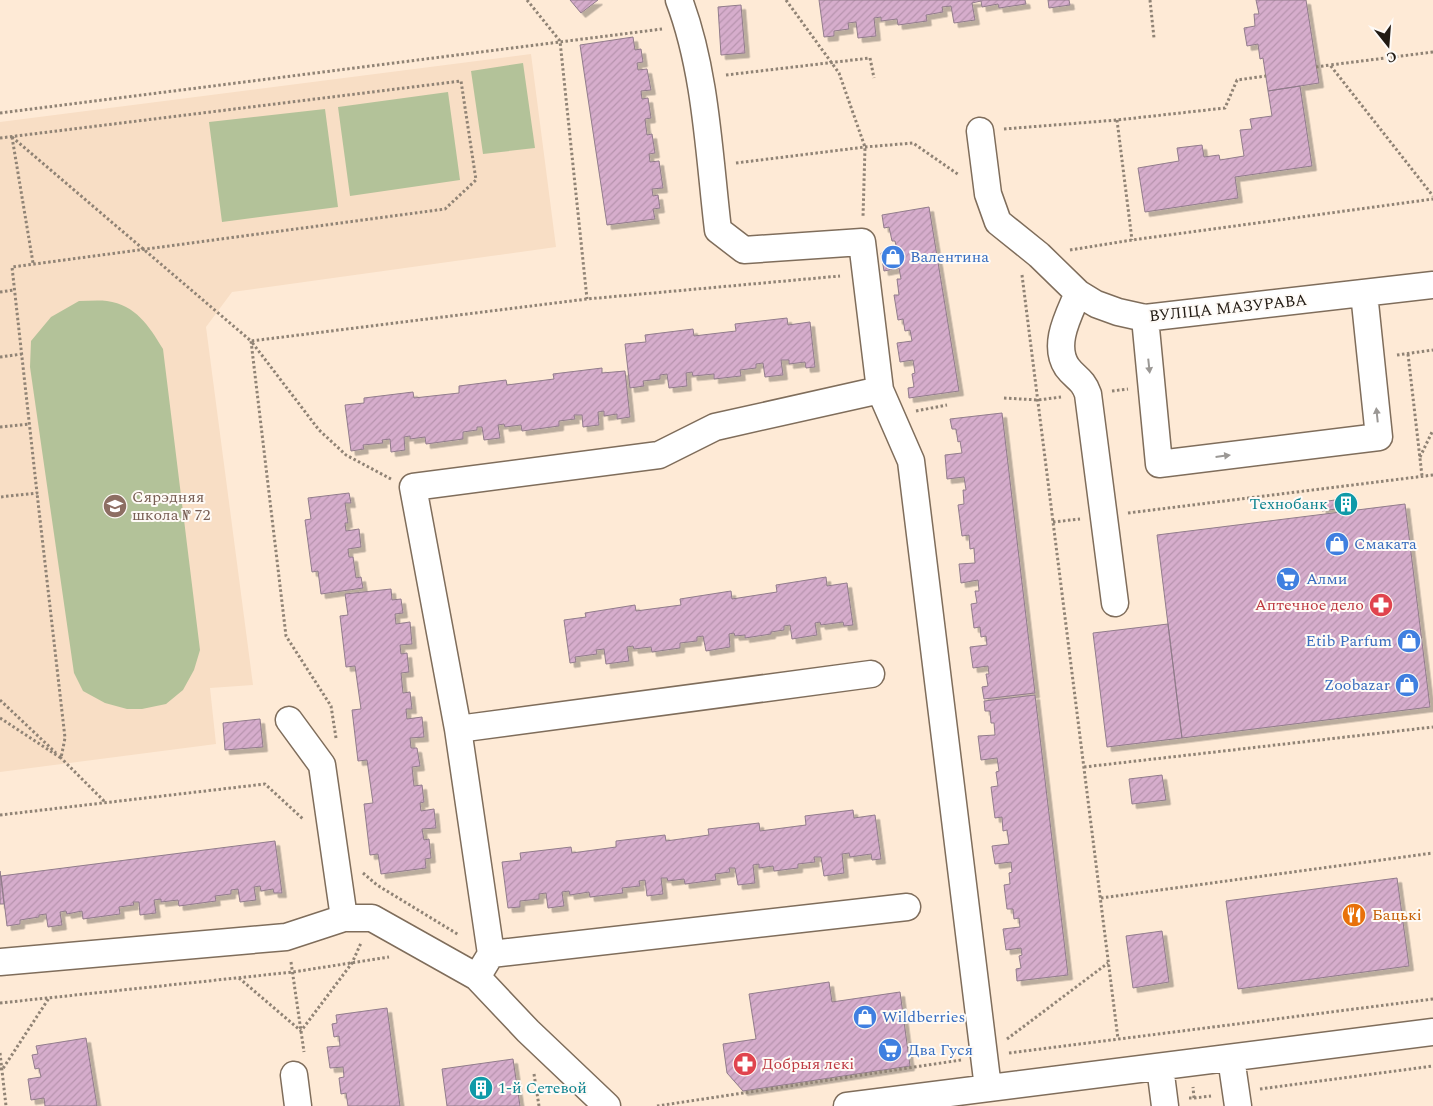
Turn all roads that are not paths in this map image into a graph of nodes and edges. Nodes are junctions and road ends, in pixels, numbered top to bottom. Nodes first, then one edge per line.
1 (679, 0) edge
2 (980, 131) road end
3 (1433, 285) edge
4 (1078, 293) junction
5 (1364, 293) junction
6 (1145, 318) junction
7 (880, 390) junction
8 (1115, 603) dead end
9 (871, 674) dead end
10 (289, 720) dead end
11 (458, 729) junction
12 (907, 907) dead end
13 (344, 918) junction
14 (491, 954) junction
15 (0, 962) edge
16 (476, 977) junction
17 (1433, 1032) edge
18 (1231, 1058) junction
19 (299, 1067) road end
20 (1160, 1067) junction
21 (988, 1088) junction
22 (298, 1106) edge
23 (607, 1106) edge
24 (846, 1106) edge
25 (1165, 1106) edge
26 (1238, 1106) edge

1 - 7 lane
2 - 4 lane, ВУЛІЦА МАЗУРАВА
3 - 5 lane, ВУЛІЦА МАЗУРАВА
4 - 6 lane, ВУЛІЦА МАЗУРАВА
4 - 8 lane
5 - 6 lane, ВУЛІЦА МАЗУРАВА
6 -> 5 lane
7 - 11 lane
7 - 21 lane
9 - 11 lane
10 - 13 lane
11 - 14 lane
12 - 14 lane
13 - 15 lane
13 - 16 lane
14 - 16 lane
16 - 23 lane
17 - 18 lane
18 - 20 lane
18 - 26 lane
19 - 22 lane
20 - 21 lane
20 - 25 lane
21 - 24 lane

